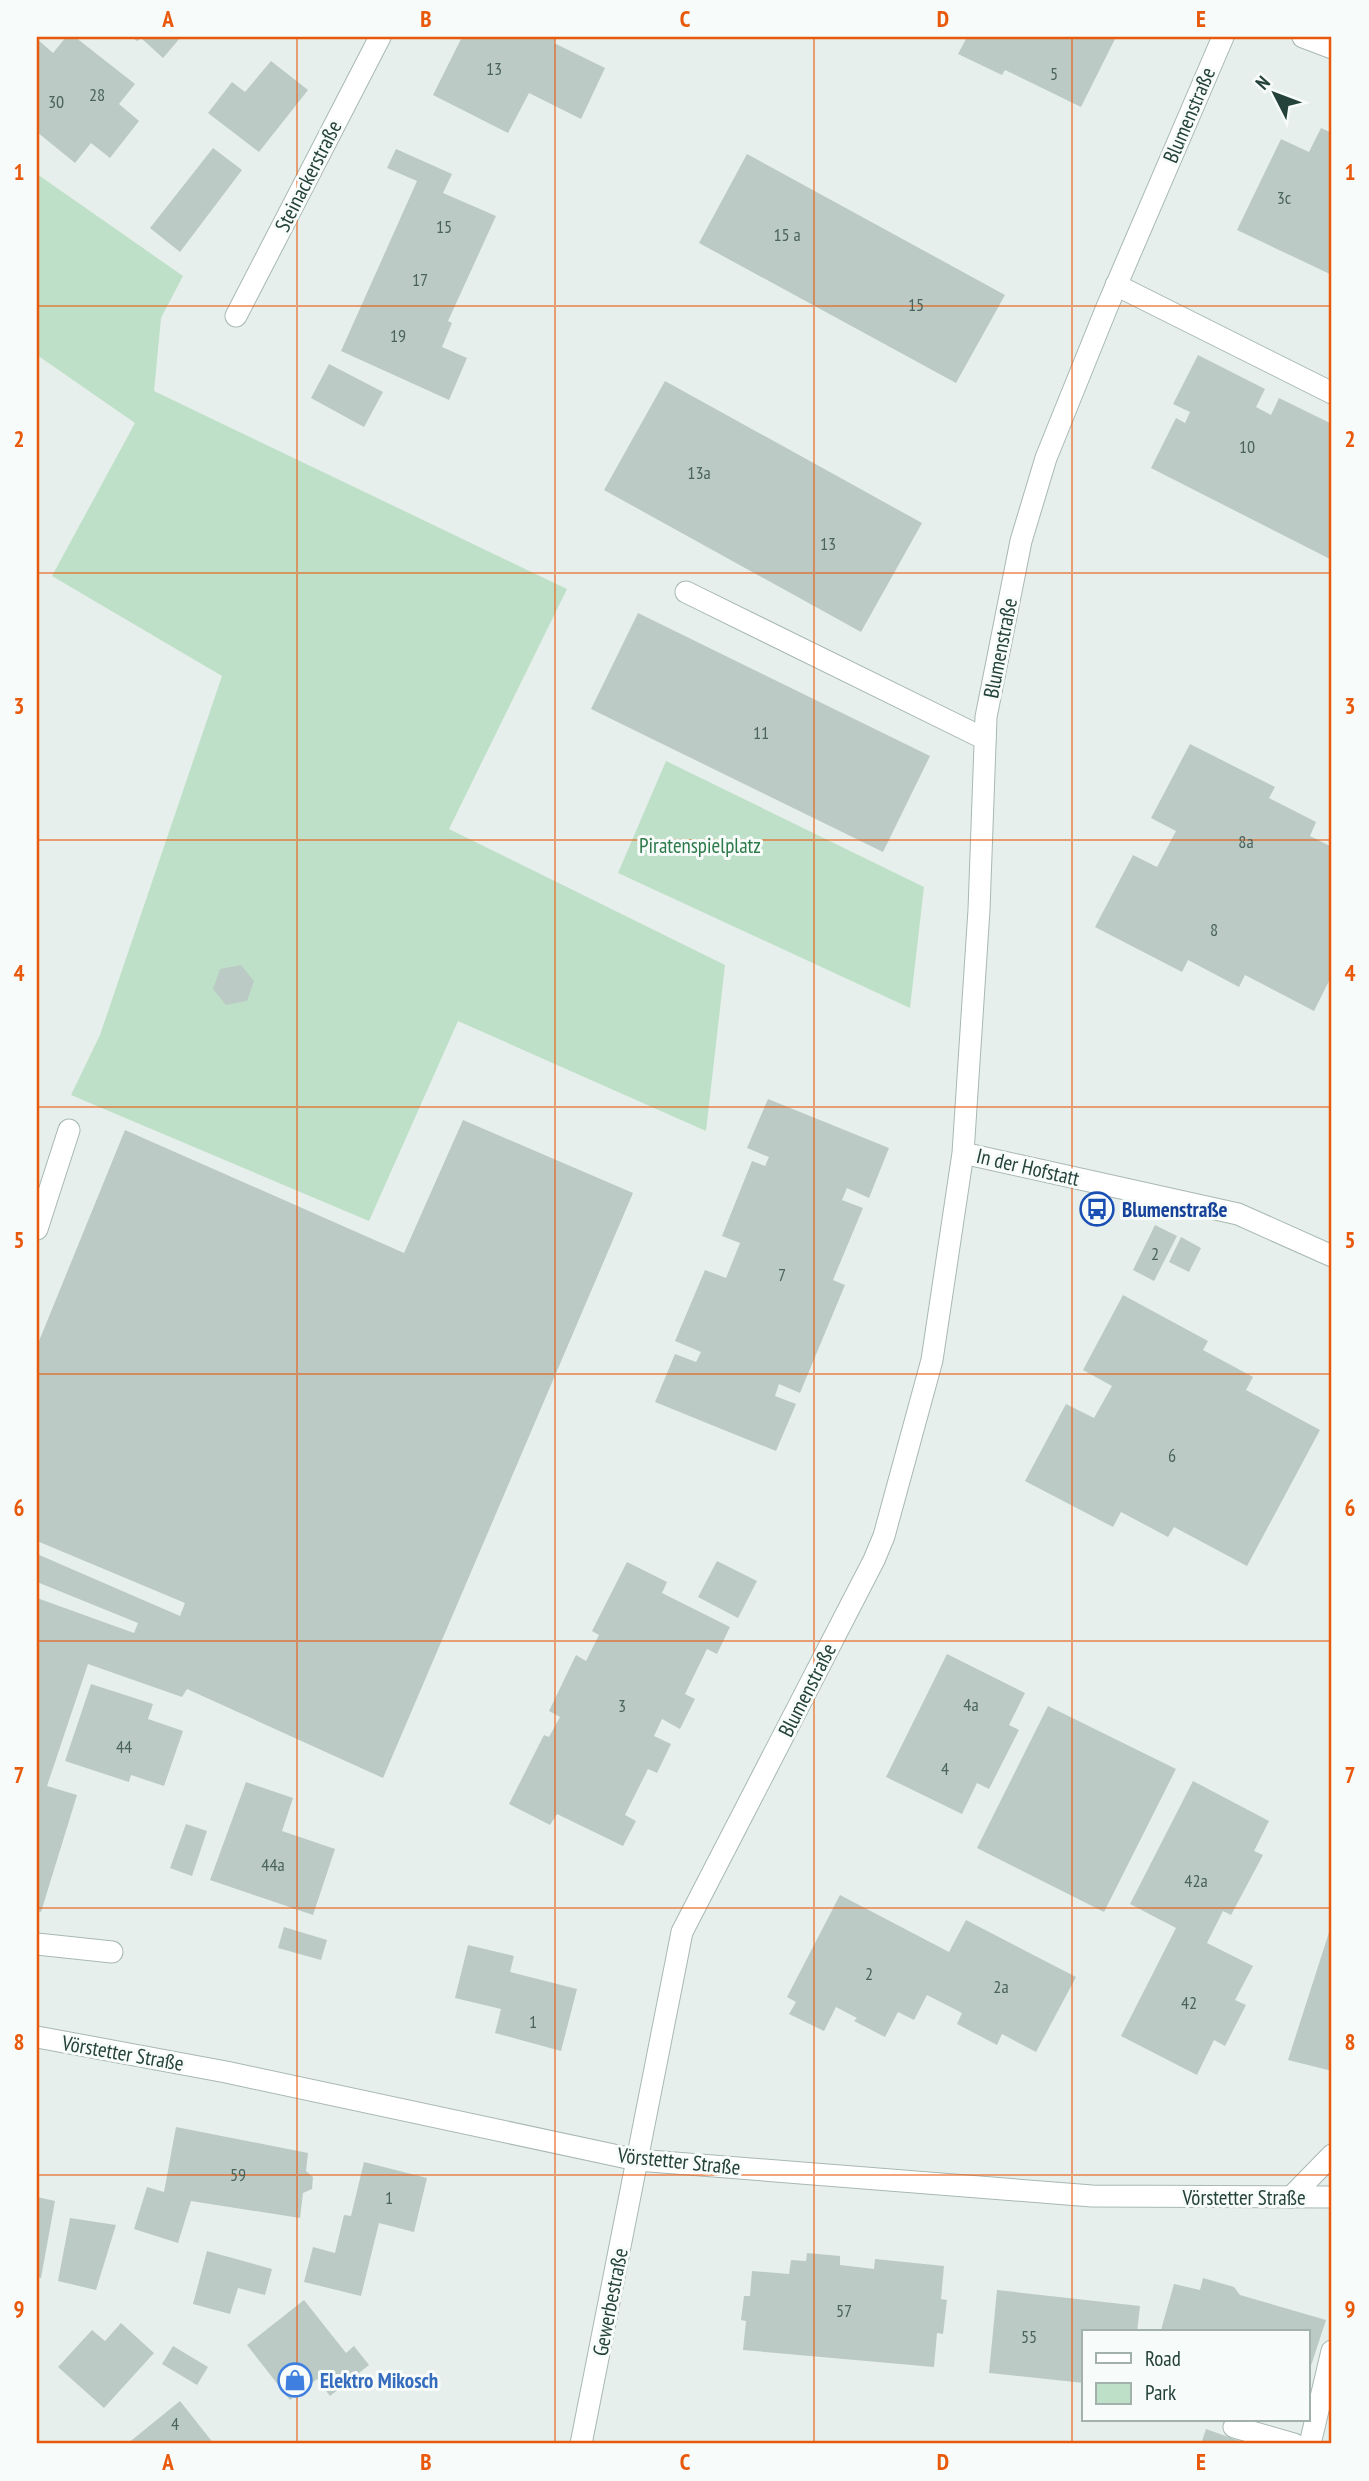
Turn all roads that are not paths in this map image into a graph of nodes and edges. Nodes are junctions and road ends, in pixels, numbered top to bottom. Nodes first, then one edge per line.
1 (380, 37) edge
2 (1223, 37) edge
3 (1303, 37) edge
4 (1332, 48) edge
5 (1116, 285) junction
6 (236, 316) dead end
7 (1332, 393) edge
8 (686, 592) dead end
9 (985, 739) junction
10 (69, 1130) dead end
11 (963, 1153) junction
12 (37, 1228) edge
13 (1332, 1256) edge
14 (37, 1944) edge
15 (112, 1952) dead end
16 (37, 2037) edge
17 (1332, 2155) edge
18 (637, 2160) junction
19 (1291, 2197) junction
20 (1332, 2197) edge
21 (1332, 2351) edge
22 (1234, 2427) dead end
23 (581, 2444) edge
24 (1294, 2444) edge
25 (1310, 2444) edge

1 - 6 street, Steinackerstraße
2 - 5 street, Blumenstraße
3 - 4 street
5 - 7 street
5 - 9 street, Blumenstraße
8 - 9 street
9 - 11 street, Blumenstraße
10 - 12 street
11 - 13 street, In der Hofstatt
11 - 18 street, Blumenstraße
14 - 15 street
16 - 18 street, Vörstetter Straße
17 - 19 street
18 - 19 street, Vörstetter Straße
18 - 23 street, Gewerbestraße
19 - 20 street, Vörstetter Straße
21 - 25 street
22 - 24 street

